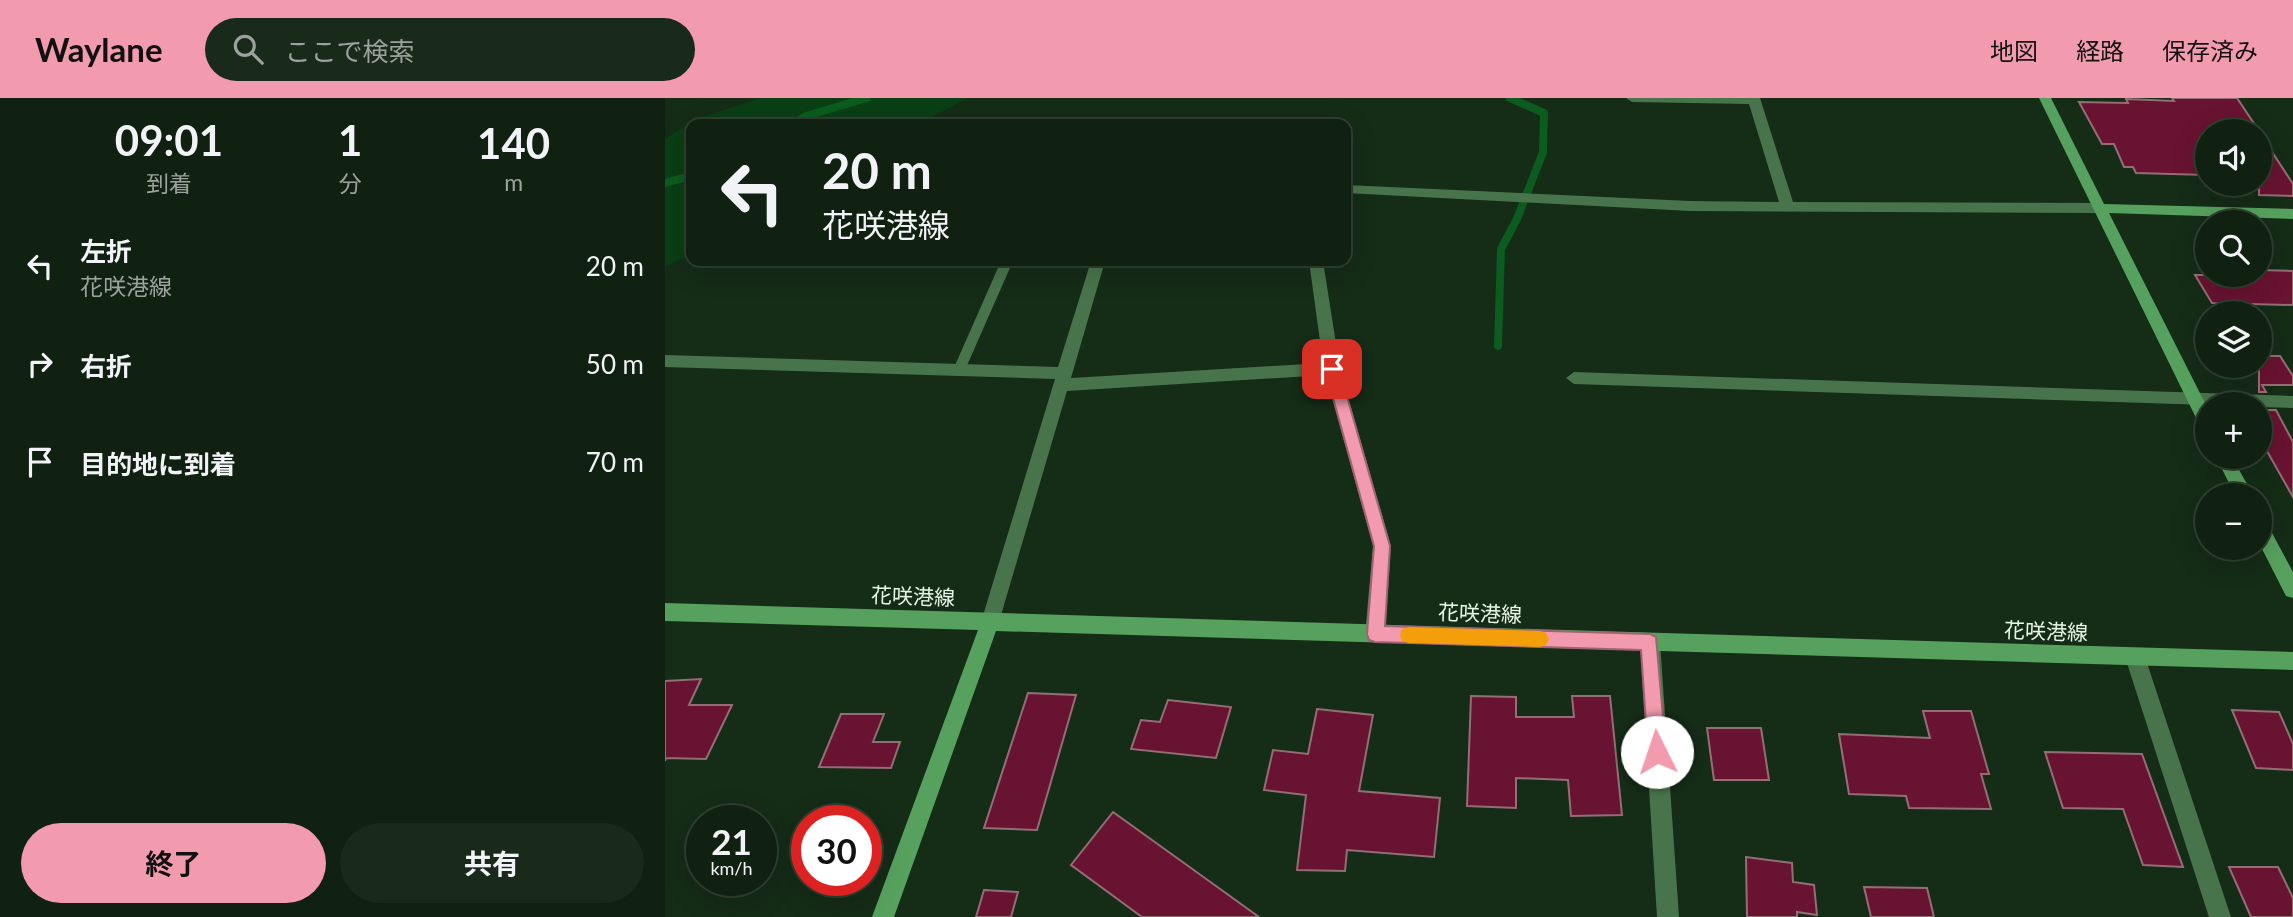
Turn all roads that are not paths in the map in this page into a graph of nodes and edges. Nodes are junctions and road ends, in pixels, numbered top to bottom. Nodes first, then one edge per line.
1 (1632, 98) edge
2 (2045, 98) edge
3 (1754, 99) edge
4 (1351, 189) edge
5 (1787, 205) junction
6 (2099, 208) junction
7 (2293, 214) edge
8 (1005, 266) edge
9 (1096, 266) edge
10 (1317, 266) edge
11 (665, 361) edge
12 (1332, 369) junction
13 (959, 370) junction
14 (1574, 378) dead end
15 (1061, 379) junction
16 (2195, 401) joint
17 (2272, 402) edge
18 (2293, 402) edge
19 (2272, 550) edge
20 (2293, 590) edge
21 (665, 612) edge
22 (990, 622) junction
23 (1375, 634) junction
24 (1650, 642) junction
25 (2135, 657) junction
26 (2293, 661) edge
27 (883, 917) edge
28 (1668, 917) edge
29 (2220, 917) edge

1 - 3 street
2 - 6 main road
3 - 5 street
4 - 5 street
5 - 6 street
6 - 7 main road
6 - 16 main road
8 - 13 lane
9 - 15 street
10 - 12 street
11 - 13 street
12 - 15 street
12 - 23 street
13 - 15 street
14 - 16 street
15 - 22 street
17 - 18 street
19 - 20 main road
21 - 22 main road, 花咲港線
22 - 23 main road, 花咲港線
22 - 27 main road
23 - 24 main road, 花咲港線
24 - 25 main road, 花咲港線
24 - 28 street
25 - 26 main road, 花咲港線
25 - 29 street

